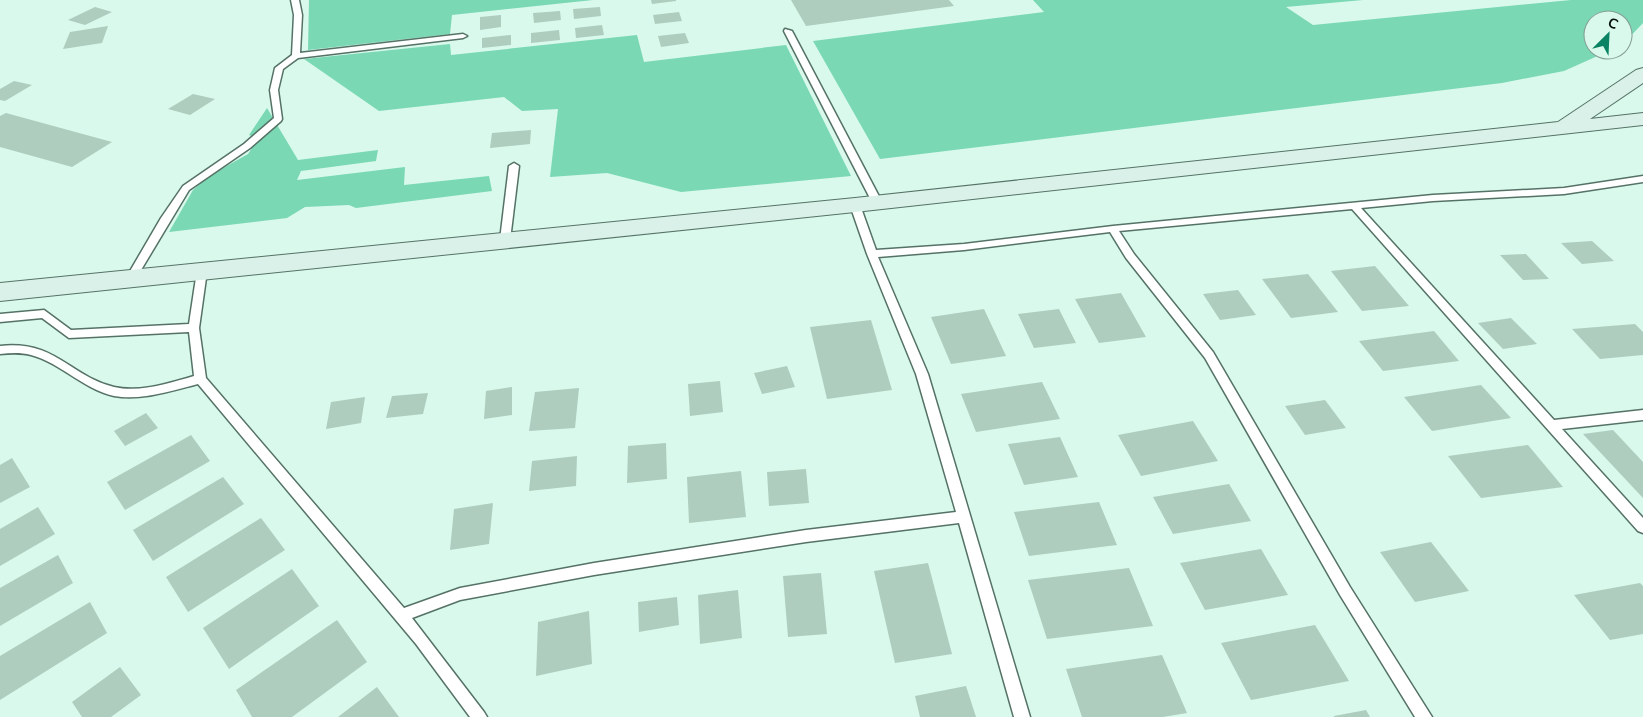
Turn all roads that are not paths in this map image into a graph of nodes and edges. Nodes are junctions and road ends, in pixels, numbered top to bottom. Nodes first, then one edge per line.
1 (295, 0) edge
2 (788, 31) dead end
3 (463, 36) dead end
4 (296, 56) junction
5 (1643, 74) edge
6 (1615, 92) junction
7 (1643, 110) edge
8 (1643, 119) edge
9 (1560, 128) junction
10 (514, 166) dead end
11 (1643, 179) edge
12 (866, 204) junction
13 (1354, 206) junction
14 (1113, 229) junction
15 (505, 240) junction
16 (872, 254) junction
17 (202, 271) junction
18 (131, 278) junction
19 (0, 292) edge
20 (0, 318) edge
21 (194, 328) junction
22 (0, 350) edge
23 (200, 379) junction
24 (1643, 415) edge
25 (1551, 425) junction
26 (963, 517) junction
27 (1643, 527) edge
28 (401, 616) junction
29 (478, 717) edge
30 (1022, 717) edge
31 (1424, 717) edge

1 - 4 lane
2 - 12 lane
3 - 4 lane
4 - 18 lane
5 - 6 main road
6 - 7 main road
6 - 9 main road
8 - 9 main road
9 - 12 main road
10 - 15 lane
11 - 13 lane
12 - 15 main road
12 - 16 lane
13 - 14 lane
13 - 25 lane
14 - 16 lane
14 - 31 lane
15 - 17 main road
16 - 26 lane
17 - 18 main road
17 - 21 lane
18 - 19 main road
20 - 21 lane
21 - 23 lane
22 - 23 lane
23 - 28 lane
24 - 25 lane
25 - 27 lane
26 - 28 lane
26 - 30 lane
28 - 29 lane

